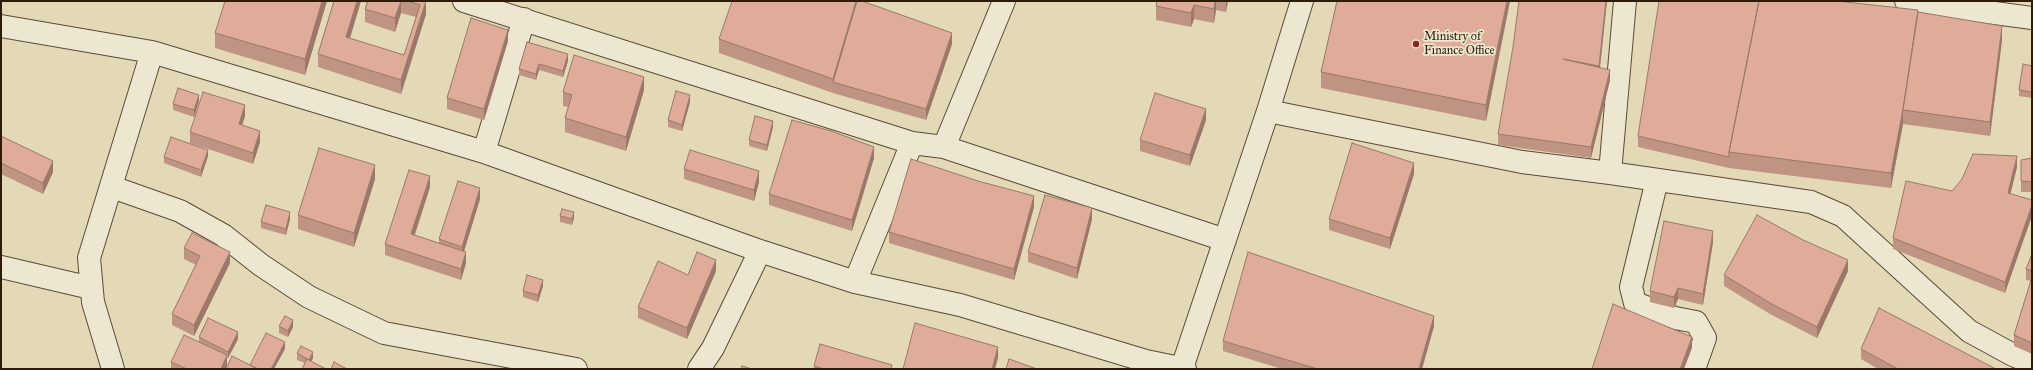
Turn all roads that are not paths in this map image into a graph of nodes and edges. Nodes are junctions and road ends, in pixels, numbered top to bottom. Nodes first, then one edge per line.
1 (465, 1) edge
2 (1004, 1) edge
3 (1302, 1) edge
4 (1625, 1) edge
5 (1906, 1) edge
6 (2032, 18) edge
7 (524, 19) junction
8 (1, 26) edge
9 (152, 52) junction
10 (1268, 111) junction
11 (912, 143) junction
12 (944, 147) junction
13 (484, 152) junction
14 (1610, 173) junction
15 (1657, 180) junction
16 (112, 187) junction
17 (1225, 240) junction
18 (760, 251) junction
19 (1, 267) edge
20 (855, 282) junction
21 (91, 288) junction
22 (2032, 363) edge
23 (1144, 365) edge
24 (113, 369) edge
25 (576, 369) edge
26 (699, 369) edge
27 (1184, 369) edge
28 (1694, 369) edge

1 - 7 street
2 - 12 street
3 - 10 street
4 - 14 street
5 - 6 street
7 - 11 street
7 - 13 street
8 - 9 street
9 - 13 street
9 - 16 street
10 - 14 street
10 - 17 street
11 - 12 street
11 - 20 street
12 - 17 street
13 - 18 street
14 - 15 street
15 - 22 street
15 - 28 street
16 - 21 street
16 - 25 street
17 - 27 street
18 - 20 street
18 - 26 street
19 - 21 street
20 - 23 street
21 - 24 street
23 - 27 street

